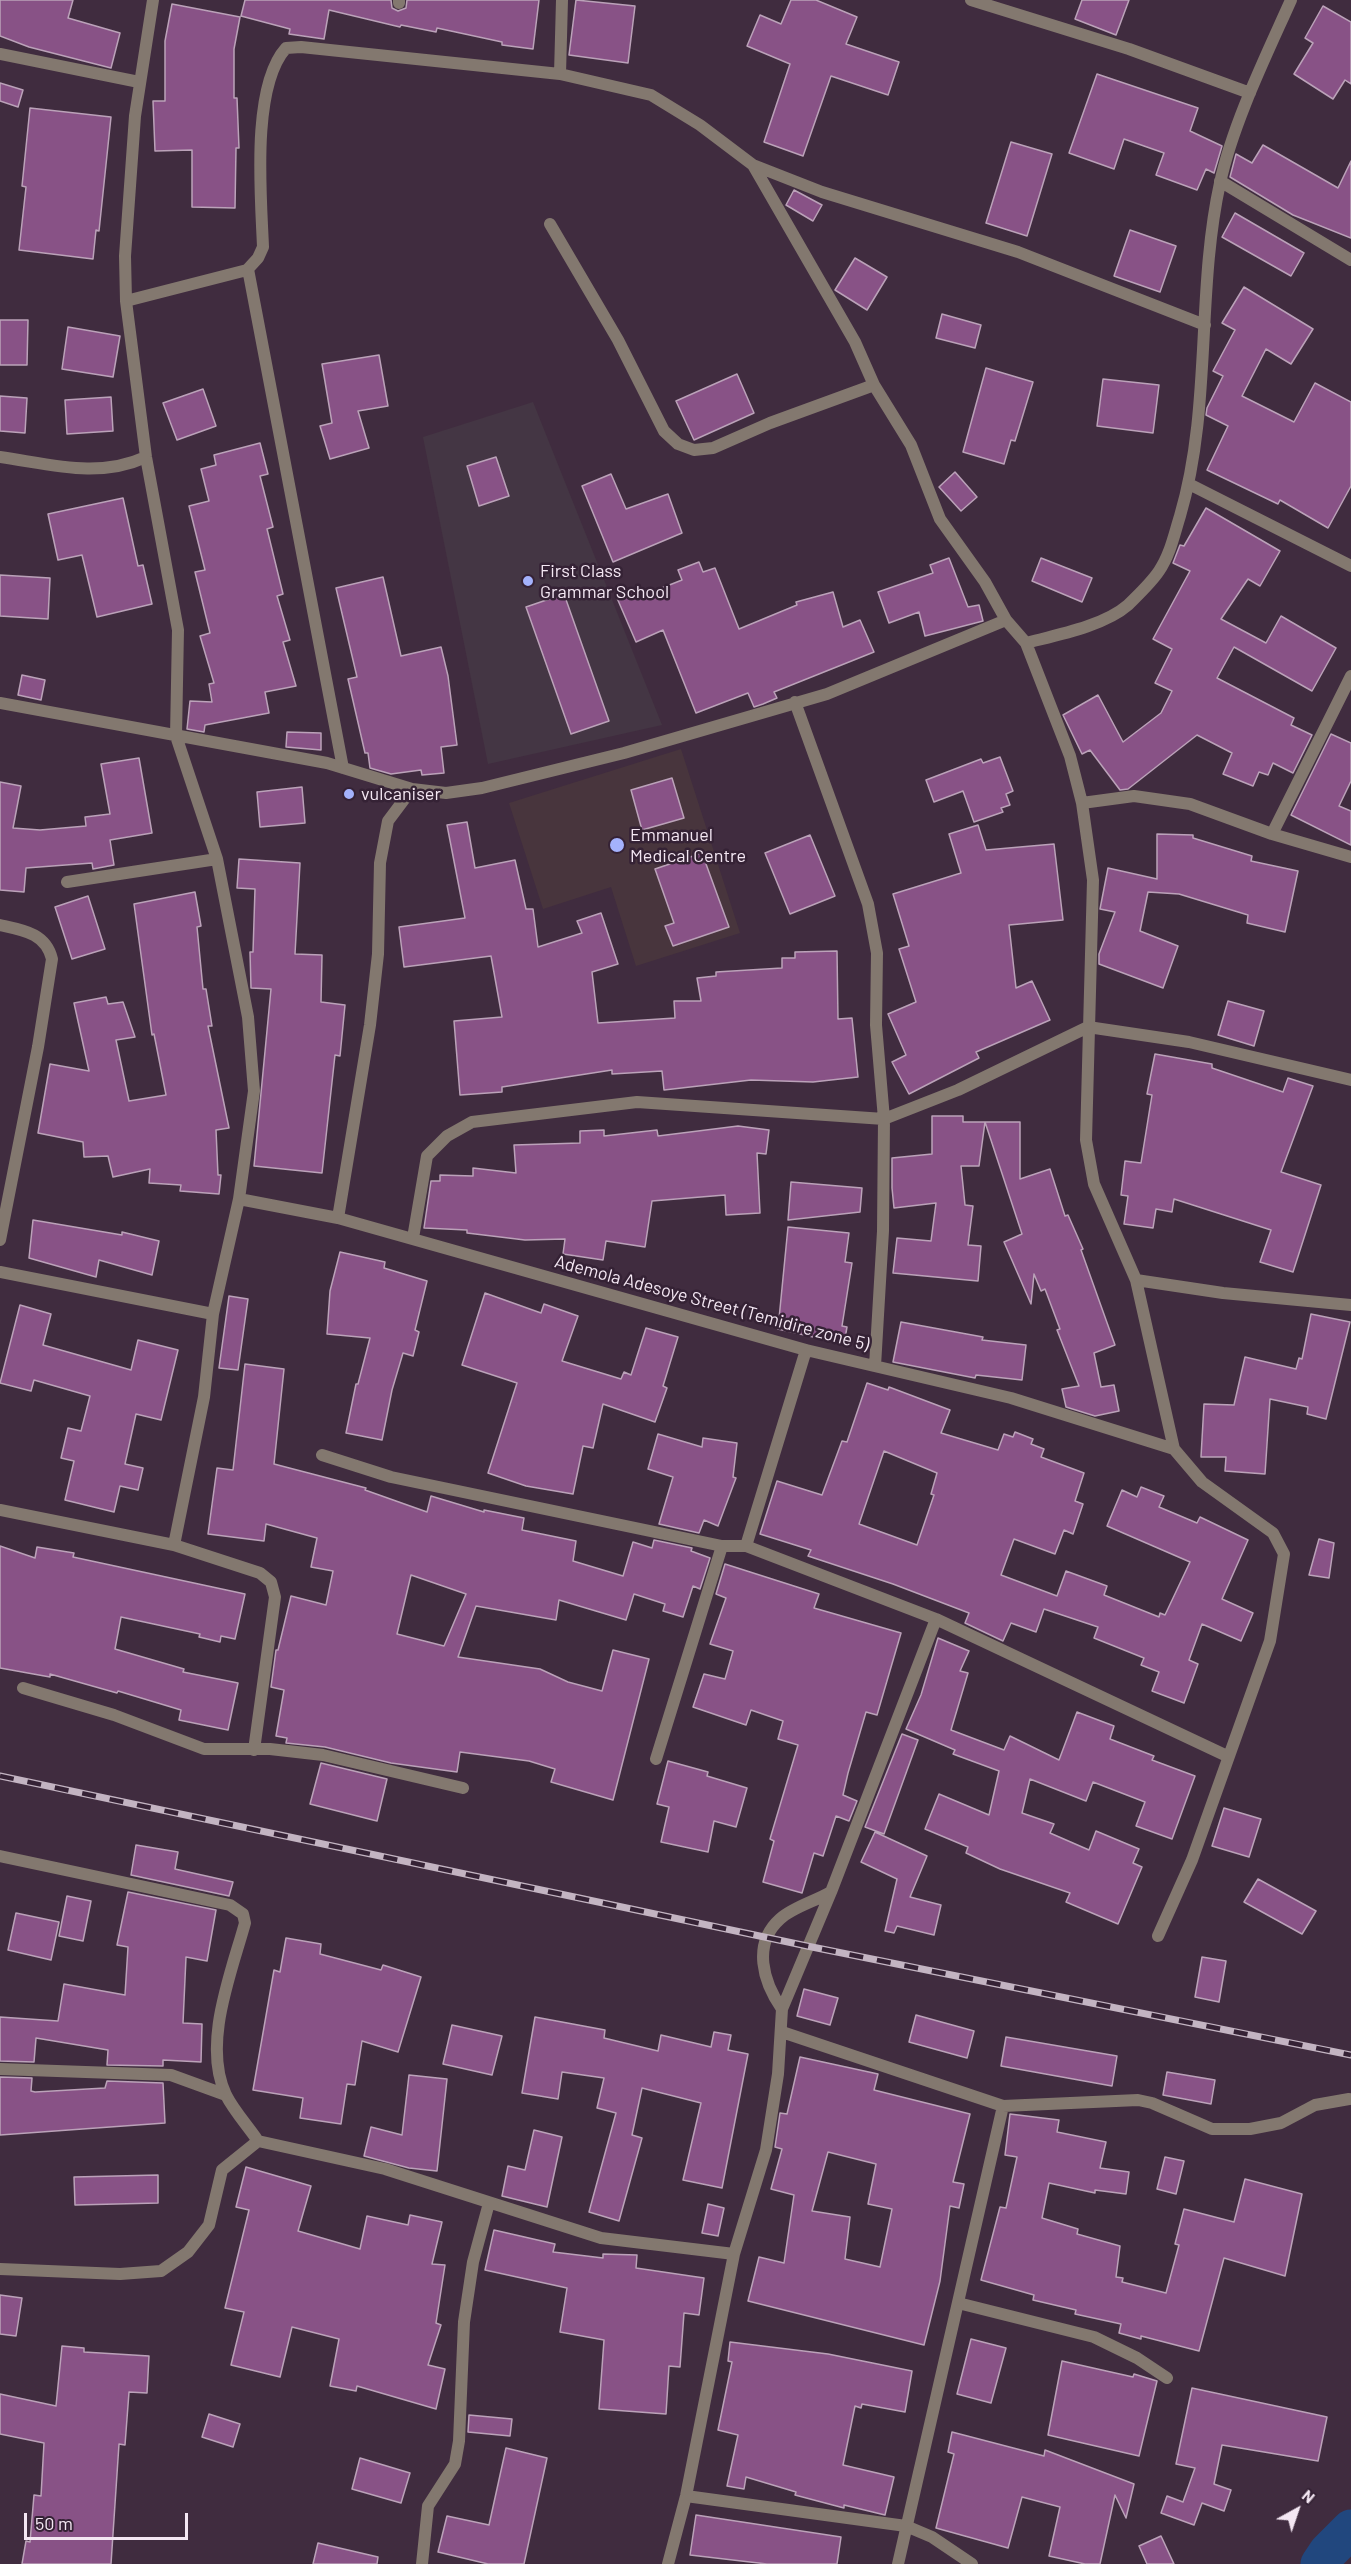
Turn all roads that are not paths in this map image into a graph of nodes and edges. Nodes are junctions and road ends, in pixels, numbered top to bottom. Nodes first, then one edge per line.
1 (153, 0) edge
2 (562, 0) edge
3 (971, 0) edge
4 (1291, 0) edge
5 (0, 54) edge
6 (560, 74) junction
7 (139, 82) junction
8 (1251, 93) junction
9 (753, 165) junction
10 (1221, 181) junction
11 (550, 224) dead end
12 (1351, 260) edge
13 (248, 269) junction
14 (126, 301) junction
15 (1205, 325) junction
16 (874, 385) junction
17 (0, 457) edge
18 (146, 458) junction
19 (1189, 484) junction
20 (1351, 566) edge
21 (1006, 620) junction
22 (1026, 643) junction
23 (1351, 676) edge
24 (795, 702) junction
25 (0, 703) edge
26 (176, 736) junction
27 (343, 768) junction
28 (412, 789) junction
29 (1082, 803) junction
30 (1272, 834) junction
31 (1351, 857) edge
32 (217, 859) junction
33 (67, 882) dead end
34 (0, 925) edge
35 (1088, 1027) junction
36 (1351, 1080) edge
37 (884, 1119) junction
38 (239, 1199) junction
39 (338, 1218) junction
40 (413, 1238) junction
41 (0, 1240) edge
42 (0, 1272) edge
43 (1136, 1280) junction
44 (1351, 1305) edge
45 (213, 1314) junction
46 (806, 1350) junction
47 (875, 1366) junction
48 (1174, 1449) junction
49 (322, 1455) dead end
50 (0, 1510) edge
51 (174, 1545) junction
52 (722, 1546) junction
53 (746, 1546) junction
54 (936, 1619) junction
55 (23, 1688) dead end
56 (254, 1750) junction
57 (1227, 1756) junction
58 (656, 1759) dead end
59 (463, 1788) dead end
60 (0, 1856) edge
61 (831, 1892) junction
62 (1158, 1935) dead end
63 (782, 2008) junction
64 (782, 2032) junction
65 (0, 2069) edge
66 (226, 2095) junction
67 (1349, 2099) dead end
68 (1003, 2106) junction
69 (258, 2141) junction
70 (489, 2203) junction
71 (734, 2254) junction
72 (0, 2269) edge
73 (958, 2303) junction
74 (1167, 2378) dead end
75 (686, 2496) junction
76 (906, 2526) junction
77 (422, 2564) edge
78 (668, 2564) edge
79 (898, 2564) edge
80 (972, 2564) edge

1 - 7 street
2 - 6 street
3 - 8 street
4 - 8 street
5 - 7 street
6 - 9 street
6 - 13 street
7 - 14 street
8 - 10 street
9 - 15 street
9 - 16 street
10 - 12 street
10 - 15 street
11 - 16 street
13 - 14 street
13 - 27 street
14 - 18 street
15 - 19 street
16 - 21 street
17 - 18 street
18 - 26 street
19 - 20 street
19 - 22 street
21 - 22 street
21 - 24 street
22 - 29 street
23 - 30 street
24 - 28 street
24 - 37 street
25 - 26 street
26 - 27 street
26 - 32 street
27 - 28 street
28 - 39 street
29 - 30 street
29 - 35 street
30 - 31 street
32 - 33 street
32 - 38 street
34 - 41 street
35 - 36 street
35 - 37 street
35 - 43 street
37 - 40 street
37 - 47 street
38 - 39 street, Ademola Adesoye Street (Temidire zone 5)
38 - 45 street
39 - 40 street, Ademola Adesoye Street (Temidire zone 5)
40 - 46 street, Ademola Adesoye Street (Temidire zone 5)
42 - 45 street
43 - 44 street
43 - 48 street
45 - 51 street
46 - 47 street, Ademola Adesoye Street (Temidire zone 5)
46 - 53 street
47 - 48 street, Ademola Adesoye Street (Temidire zone 5)
48 - 57 street
49 - 52 street
50 - 51 street
51 - 56 street
52 - 53 street
52 - 58 street
53 - 54 street
54 - 57 street
54 - 61 street
55 - 56 street
56 - 59 street
57 - 62 street
60 - 66 street
61 - 63 street
61 - 63 street
63 - 64 street
64 - 68 street
64 - 71 street
65 - 66 street
66 - 69 street
67 - 68 street
68 - 73 street
69 - 70 street
69 - 72 street
70 - 71 street
70 - 77 street
71 - 75 street
73 - 74 street
73 - 76 street
75 - 76 street
75 - 78 street
76 - 79 street
76 - 80 street

